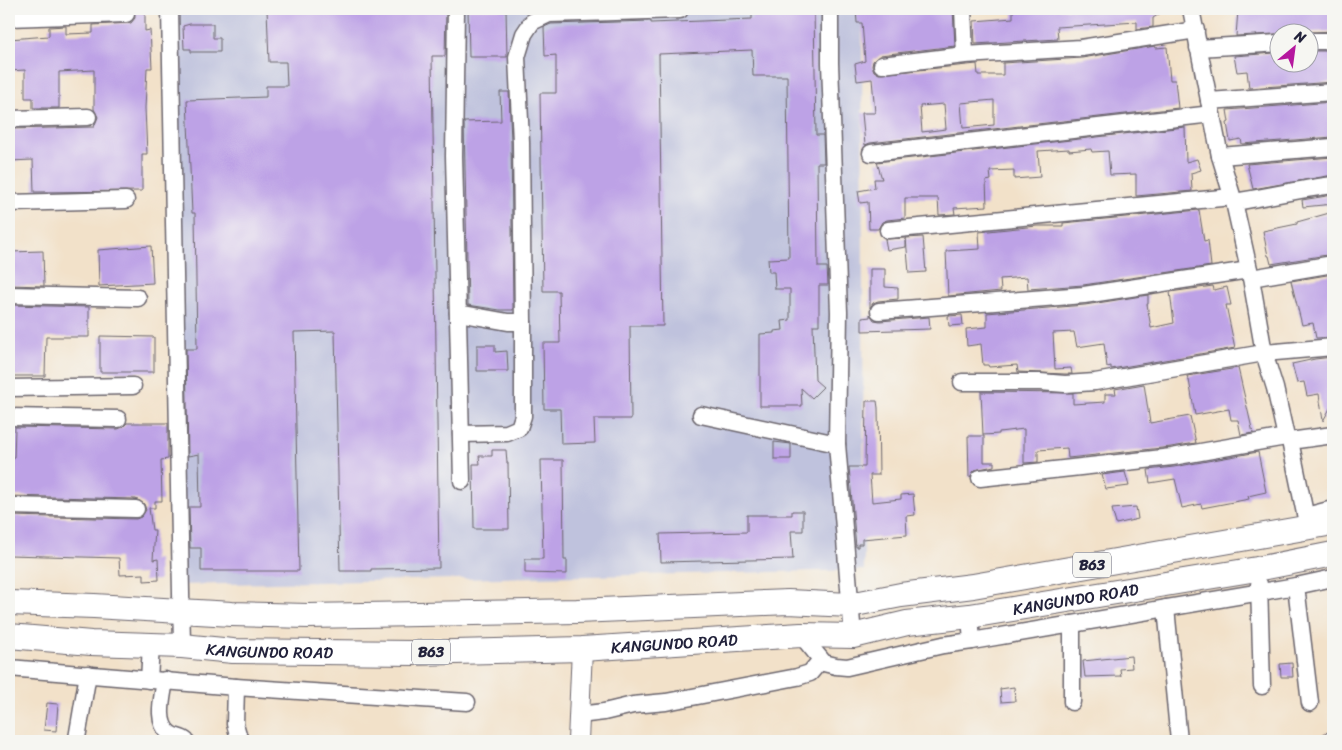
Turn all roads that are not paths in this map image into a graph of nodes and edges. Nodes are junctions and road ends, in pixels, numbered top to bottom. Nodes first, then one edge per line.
1 (170, 9) edge
2 (456, 9) edge
3 (830, 9) edge
4 (963, 9) edge
5 (1191, 9) edge
6 (680, 10) edge
7 (126, 14) dead end
8 (9, 18) edge
9 (1196, 30) junction
10 (1320, 41) edge
11 (1333, 41) edge
12 (1270, 44) edge
13 (1198, 48) junction
14 (965, 55) junction
15 (882, 65) dead end
16 (1333, 92) edge
17 (1211, 108) junction
18 (88, 117) dead end
19 (9, 119) edge
20 (1333, 147) edge
21 (871, 152) dead end
22 (1220, 156) junction
23 (1333, 185) edge
24 (1233, 199) junction
25 (126, 200) dead end
26 (9, 203) edge
27 (888, 230) dead end
28 (1333, 264) edge
29 (1250, 274) junction
30 (9, 295) edge
31 (138, 298) dead end
32 (879, 311) dead end
33 (458, 313) junction
34 (522, 322) junction
35 (1333, 347) edge
36 (1264, 353) junction
37 (962, 382) dead end
38 (133, 386) dead end
39 (9, 388) edge
40 (701, 415) dead end
41 (9, 417) edge
42 (118, 419) dead end
43 (460, 434) junction
44 (1333, 435) edge
45 (1288, 439) junction
46 (837, 444) junction
47 (980, 478) dead end
48 (462, 481) dead end
49 (9, 506) edge
50 (136, 509) dead end
51 (1333, 509) edge
52 (1307, 522) junction
53 (1333, 523) edge
54 (1333, 554) edge
55 (1257, 569) junction
56 (1333, 578) edge
57 (1296, 586) junction
58 (1260, 592) junction
59 (9, 603) edge
60 (850, 605) junction
61 (1166, 608) junction
62 (182, 611) junction
63 (970, 616) junction
64 (1072, 624) junction
65 (801, 635) junction
66 (9, 636) edge
67 (853, 636) junction
68 (972, 641) junction
69 (150, 645) junction
70 (182, 646) junction
71 (582, 649) junction
72 (821, 660) junction
73 (9, 668) edge
74 (88, 674) junction
75 (157, 680) junction
76 (1262, 686) dead end
77 (236, 687) junction
78 (467, 702) dead end
79 (1072, 702) dead end
80 (1310, 703) dead end
81 (579, 715) junction
82 (77, 738) dead end
83 (186, 741) edge
84 (240, 741) edge
85 (578, 741) edge
86 (1179, 741) edge
87 (1329, 741) edge
88 (1333, 741) edge

1 - 62 street
2 - 33 street
3 - 46 street
4 - 14 street
5 - 9 street
6 - 34 street
7 - 8 street
9 - 13 street
9 - 14 street
10 - 11 street
12 - 13 street
13 - 17 street
14 - 15 street
16 - 17 street
17 - 21 street
17 - 22 street
18 - 19 street
20 - 22 street
22 - 24 street
23 - 24 street
24 - 27 street
24 - 29 street
25 - 26 street
28 - 29 street
29 - 32 street
29 - 36 street
30 - 31 street
33 - 34 street
33 - 43 street
34 - 43 street
35 - 36 street
36 - 37 street
36 - 45 street
38 - 39 street
40 - 46 street
41 - 42 street
43 - 48 street
44 - 45 street
45 - 47 street
45 - 52 street
46 - 60 street
49 - 50 street
51 - 52 street
52 - 53 highway, KANGUNDO ROAD / B63
52 - 60 highway, KANGUNDO ROAD / B63
54 - 55 highway, KANGUNDO ROAD / B63
55 - 58 street
55 - 63 highway, KANGUNDO ROAD / B63
56 - 57 street
57 - 58 street
57 - 80 street
58 - 61 street
58 - 76 street
59 - 62 highway, KANGUNDO ROAD / B63
60 - 62 highway, KANGUNDO ROAD / B63
60 - 67 street
61 - 64 street
61 - 86 street
62 - 70 street
63 - 67 highway, KANGUNDO ROAD / B63
63 - 68 street
64 - 68 street
64 - 79 street
65 - 67 highway, KANGUNDO ROAD / B63
65 - 71 highway, KANGUNDO ROAD / B63
65 - 72 street
66 - 69 highway, KANGUNDO ROAD / B63
68 - 72 street
69 - 70 highway, KANGUNDO ROAD / B63
69 - 75 street
70 - 71 highway, KANGUNDO ROAD / B63
71 - 81 main road
72 - 81 street
73 - 74 street
74 - 75 street
74 - 82 street
75 - 77 street
75 - 83 street
77 - 78 street
77 - 84 street
81 - 85 main road
87 - 88 street

